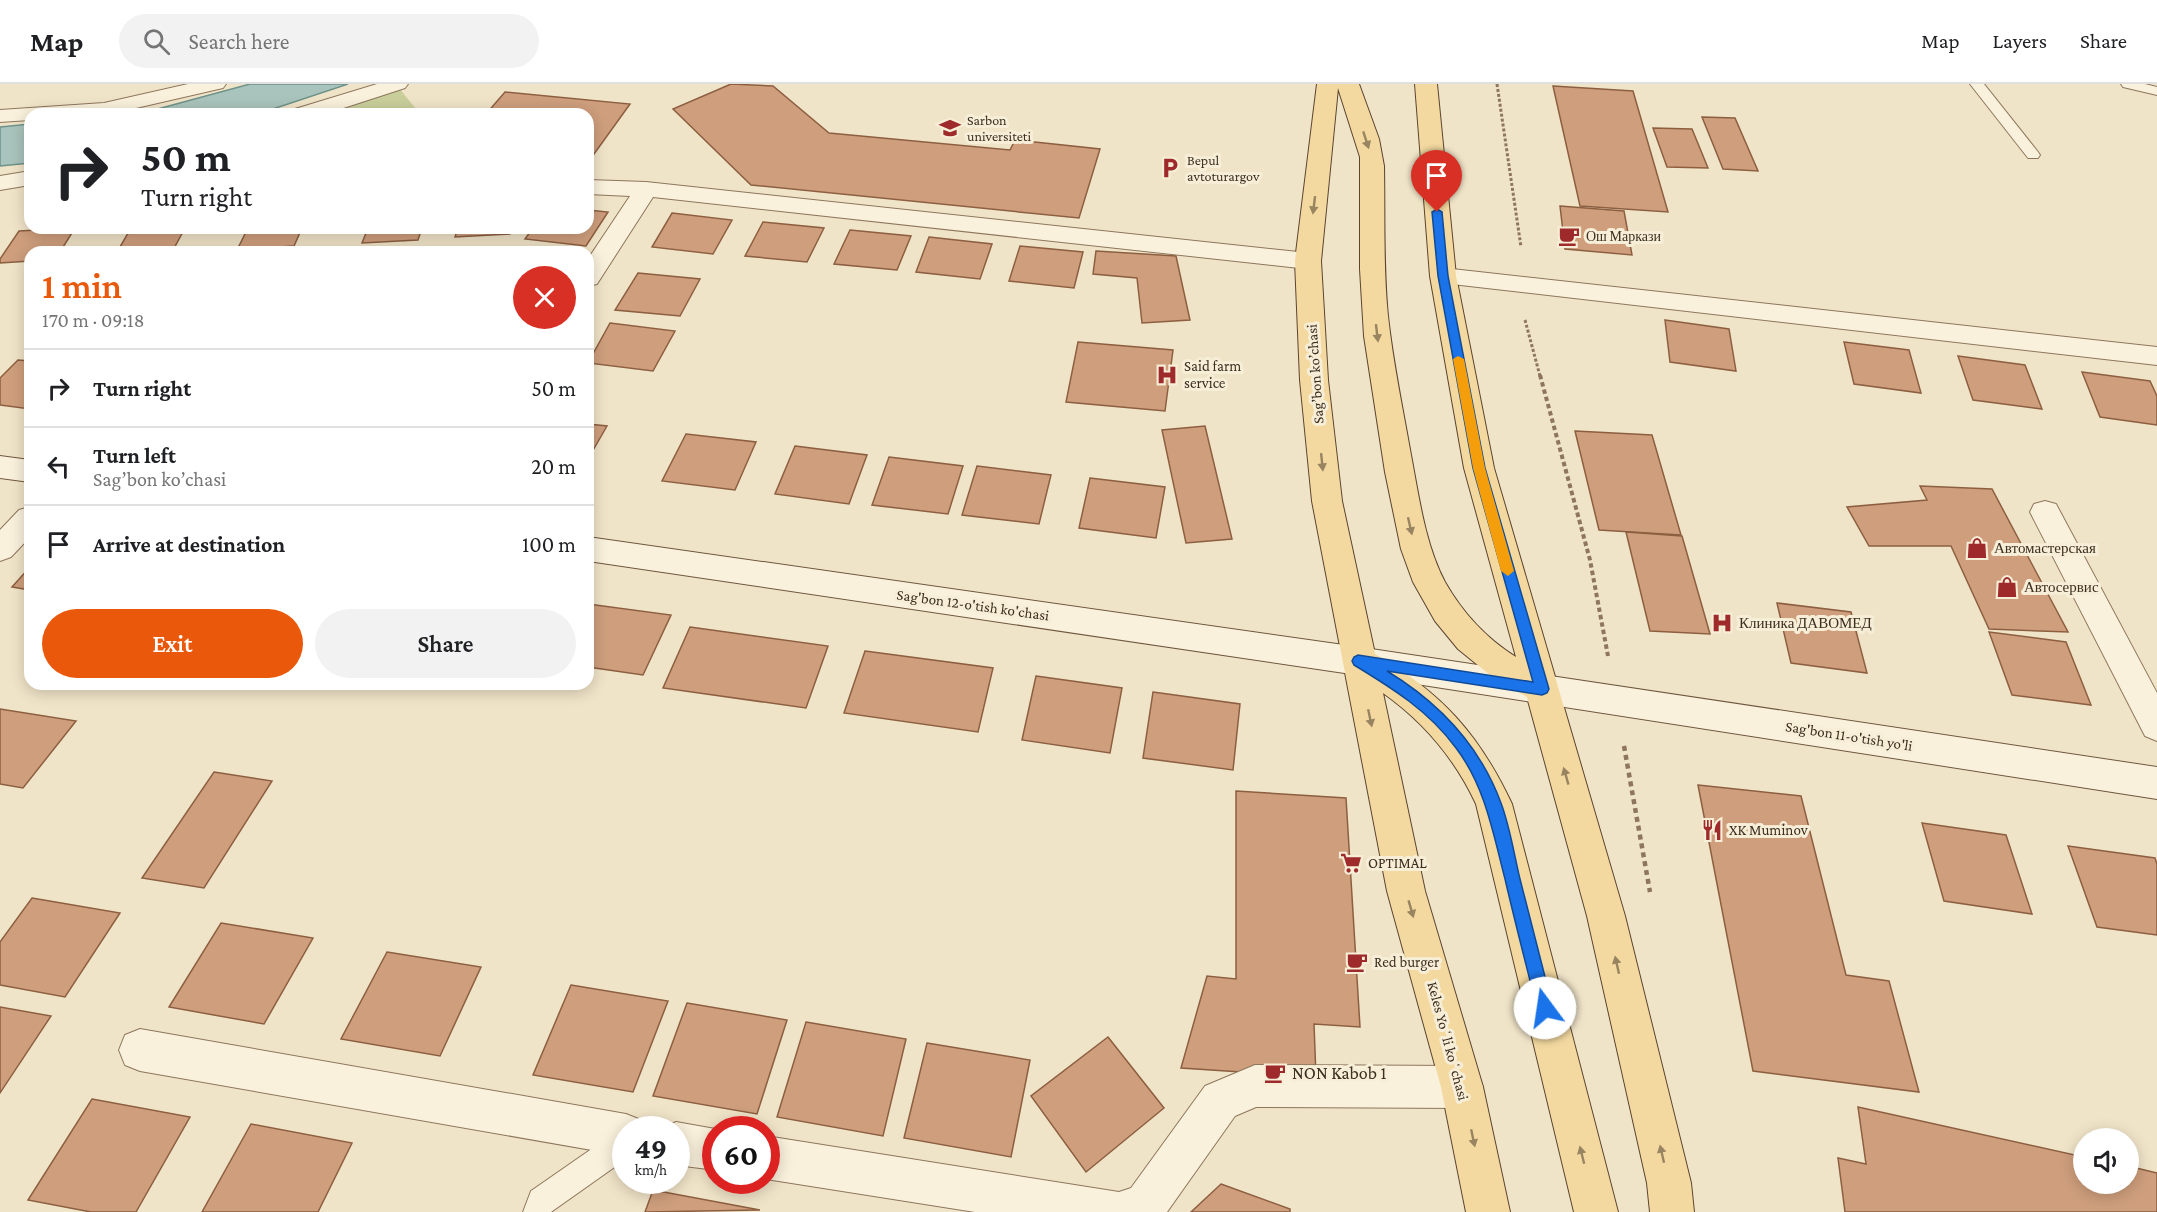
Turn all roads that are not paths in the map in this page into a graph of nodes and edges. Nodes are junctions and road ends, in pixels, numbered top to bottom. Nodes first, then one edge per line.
1 (216, 84) edge
2 (398, 84) edge
3 (1328, 84) edge
4 (1348, 84) edge
5 (1426, 84) edge
6 (1977, 84) edge
7 (2128, 84) edge
8 (2157, 91) edge
9 (108, 108) edge
10 (322, 108) edge
11 (24, 114) edge
12 (0, 116) edge
13 (2033, 155) dead end
14 (24, 179) edge
15 (0, 183) edge
16 (594, 187) edge
17 (646, 189) junction
18 (1308, 261) junction
19 (594, 269) edge
20 (1443, 276) junction
21 (2157, 357) edge
22 (0, 467) edge
23 (24, 470) edge
24 (2045, 512) dead end
25 (24, 524) edge
26 (0, 549) edge
27 (594, 550) edge
28 (1358, 661) junction
29 (1542, 689) junction
30 (2157, 726) edge
31 (2157, 783) edge
32 (140, 1050) dead end
33 (1462, 1088) junction
34 (612, 1133) edge
35 (612, 1152) edge
36 (780, 1159) edge
37 (537, 1212) edge
38 (1113, 1212) edge
39 (1125, 1212) edge
40 (1488, 1212) edge
41 (1596, 1212) edge
42 (1672, 1212) edge

1 - 9 street
2 - 10 street
3 -> 18 main road, Sag’bon ko’chasi
4 -> 29 main road
5 - 20 main road
6 - 13 lane
7 - 8 lane
11 - 12 street
14 - 15 street
16 - 17 street
17 - 18 street
17 - 19 street
18 -> 28 main road, Sag’bon ko’chasi
20 - 21 street
20 - 29 main road
22 - 23 street
24 - 30 street
25 - 26 street
27 - 28 street, Sag'bon 12-o'tish ko'chasi
28 - 29 street, Sag'bon 12-o'tish ko'chasi
28 -> 33 main road, Keles Yoʻli koʻchasi
41 -> 28 main road
29 - 31 street, Sag'bon 11-o'tish yo'li
42 -> 29 main road
32 - 34 street
33 - 39 street
33 -> 40 main road, Keles Yoʻli koʻchasi
35 - 37 lane
36 - 38 street

